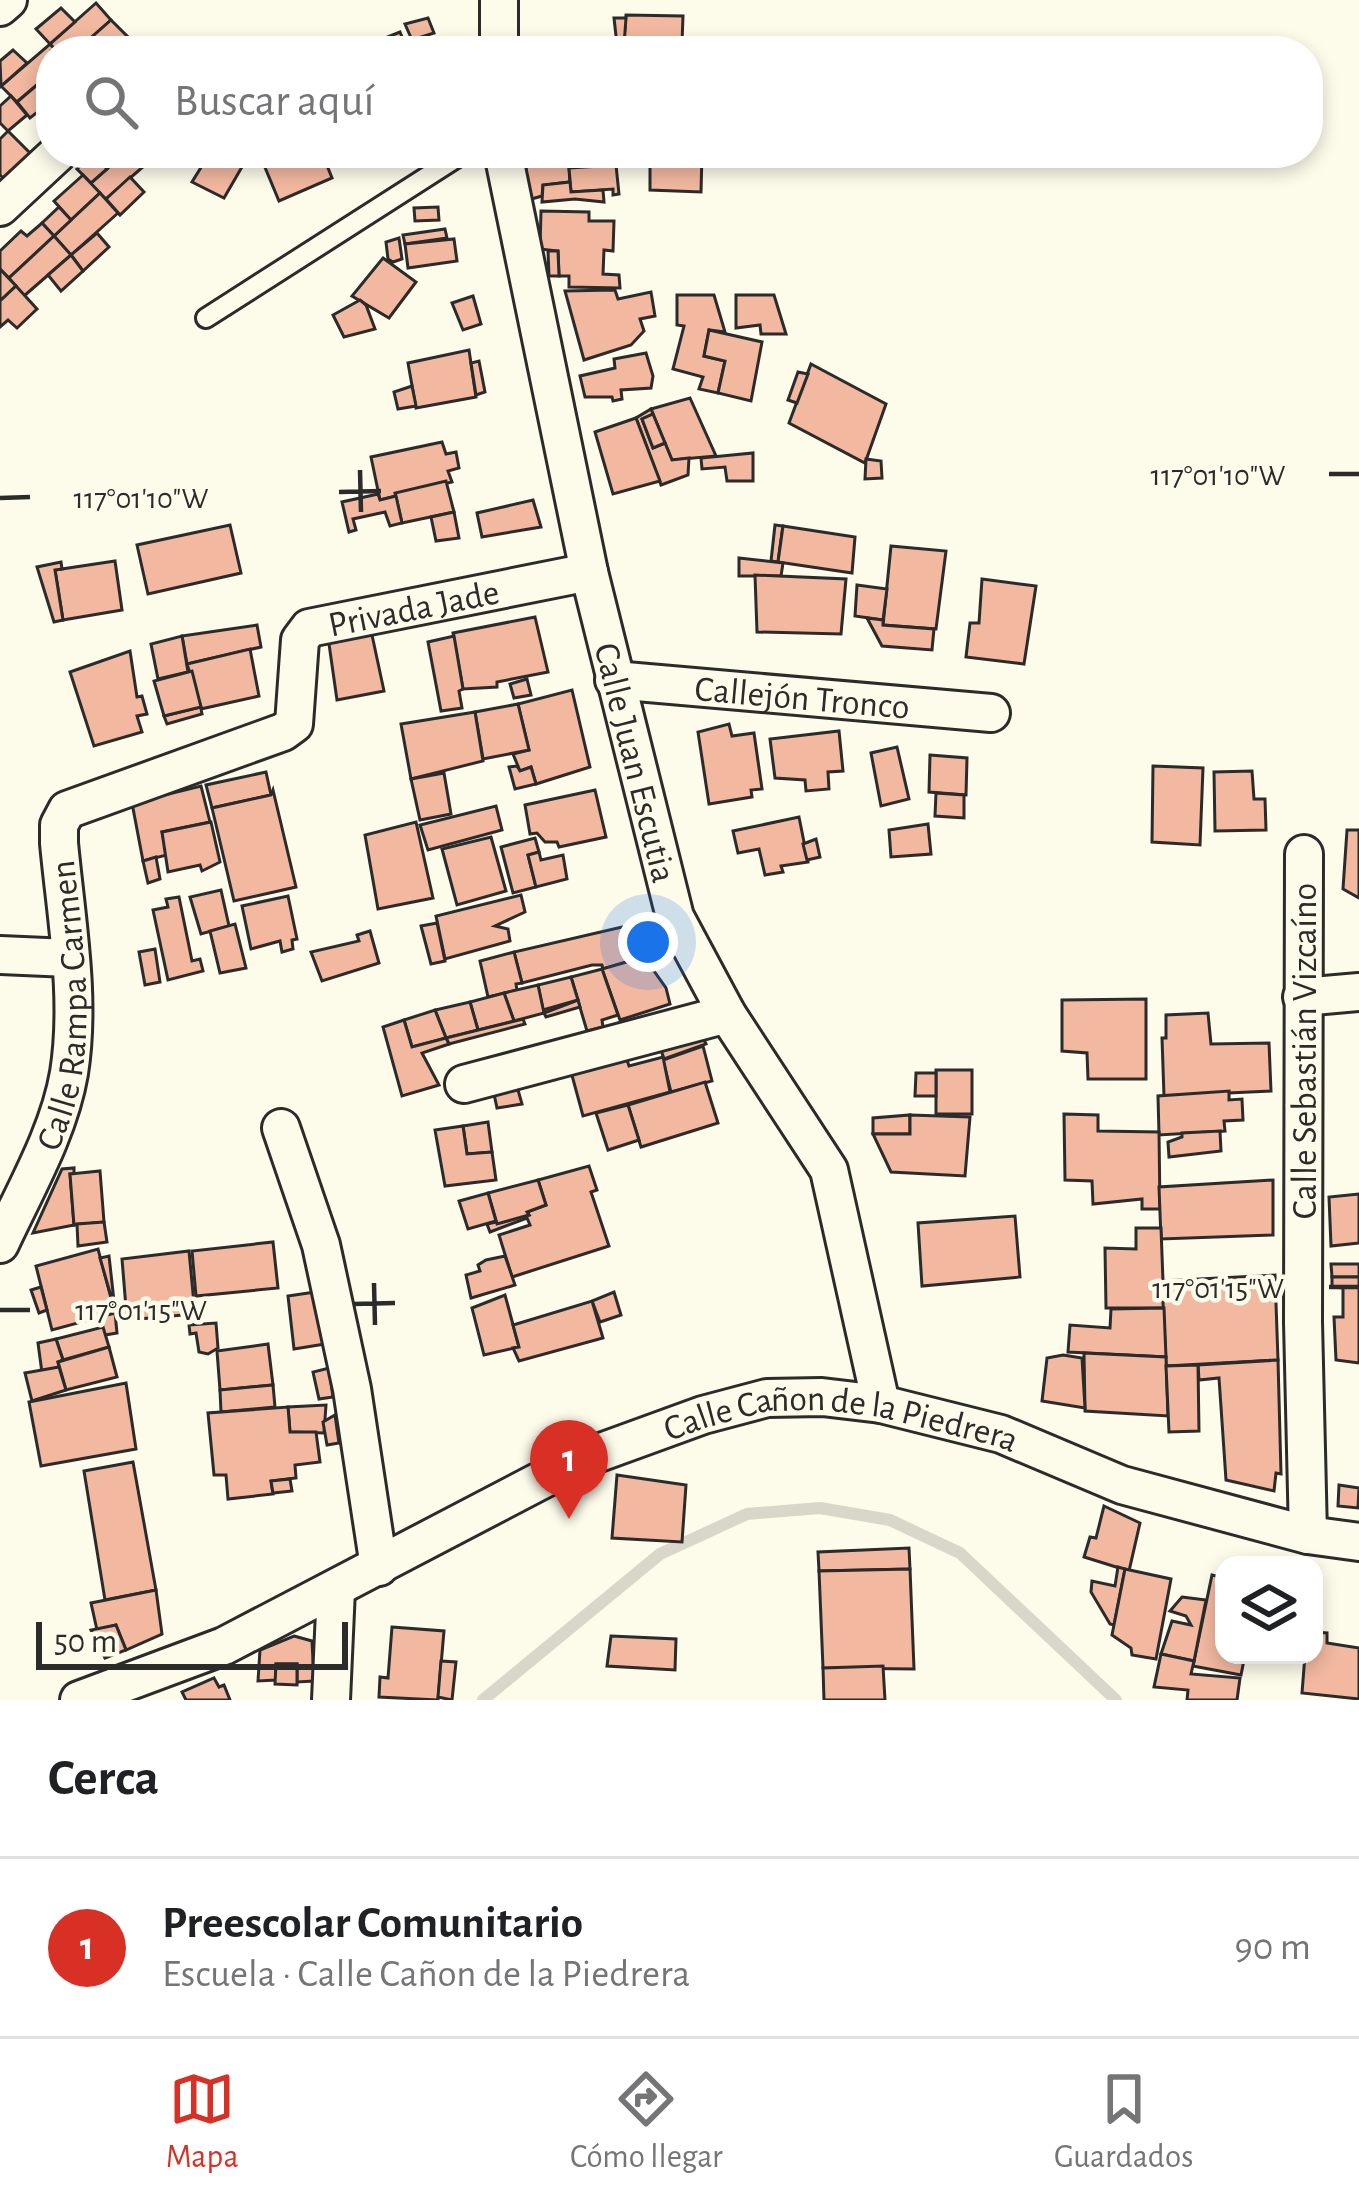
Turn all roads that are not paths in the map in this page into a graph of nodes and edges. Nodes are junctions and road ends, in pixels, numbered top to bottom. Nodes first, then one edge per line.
1 (8, 0) edge
2 (499, 0) edge
3 (0, 8) edge
4 (499, 36) edge
5 (42, 168) edge
6 (441, 168) edge
7 (505, 168) edge
8 (0, 207) edge
9 (206, 318) dead end
10 (589, 572) junction
11 (614, 680) junction
12 (991, 713) dead end
13 (59, 825) joint
14 (1304, 854) dead end
15 (0, 956) edge
16 (69, 958) junction
17 (1359, 992) edge
18 (1303, 997) junction
19 (727, 1014) junction
20 (464, 1084) dead end
21 (281, 1129) dead end
22 (0, 1244) edge
23 (881, 1404) junction
24 (1308, 1535) junction
25 (1359, 1542) edge
26 (379, 1567) junction
27 (336, 1589) junction
28 (79, 1700) edge
29 (332, 1700) edge

1 - 3 street
2 - 4 street
5 - 8 street
6 - 9 lane
7 - 10 street, Calle Juan Escutia
10 - 11 street, Calle Juan Escutia
10 - 13 street, Privada Jade
11 - 12 street, Callejón Tronco
11 - 19 street, Calle Juan Escutia
13 - 16 street, Calle Rampa Carmen
14 - 18 street, Calle Sebastián Vizcaíno
15 - 16 street
16 - 22 street, Calle Rampa Carmen
17 - 18 street
18 - 24 street, Calle Sebastián Vizcaíno
19 - 20 street
19 - 23 street, Calle Juan Escutia
21 - 26 street
23 - 24 street, Calle Cañon de la Piedrera
23 - 26 street, Calle Cañon de la Piedrera
24 - 25 street, Calle Cañon de la Piedrera
26 - 27 street, Calle Cañon de la Piedrera
27 - 28 street, Calle Cañon de la Piedrera
27 - 29 street

